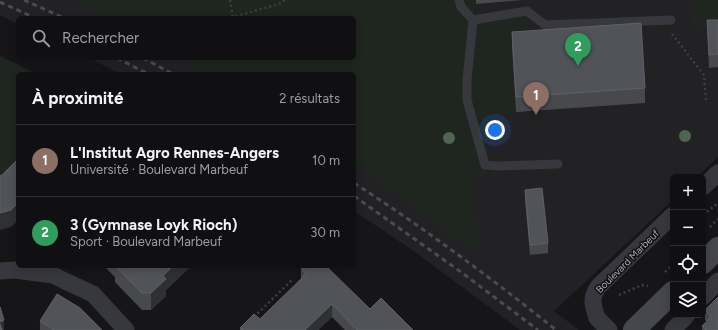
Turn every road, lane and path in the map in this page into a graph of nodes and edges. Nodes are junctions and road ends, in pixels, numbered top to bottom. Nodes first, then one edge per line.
1 (230, 0) edge
2 (285, 0) edge
3 (458, 0) edge
4 (233, 16) edge
5 (237, 16) edge
6 (472, 20) junction
7 (671, 20) joint
8 (706, 100) dead end
9 (558, 164) dead end
10 (718, 173) edge
11 (706, 184) edge
12 (718, 203) edge
13 (706, 213) edge
14 (670, 218) edge
15 (718, 248) edge
16 (706, 260) edge
17 (0, 271) edge
18 (293, 279) dead end
19 (717, 284) edge
20 (650, 286) dead end
21 (706, 294) edge
22 (670, 295) edge
23 (616, 296) dead end
24 (683, 318) edge
25 (252, 320) edge
26 (126, 330) edge
27 (609, 330) edge
28 (634, 330) edge
29 (673, 330) edge

1 - 4 path
2 - 5 path
3 - 6 lane
6 - 7 lane
6 - 9 lane
7 - 8 path
10 - 11 street
12 - 13 path
14 - 27 street, Boulevard Marbeuf, bridge
15 - 16 street
17 - 26 street
18 - 25 path
19 - 21 street
20 - 23 path
22 - 28 street
24 - 29 street

